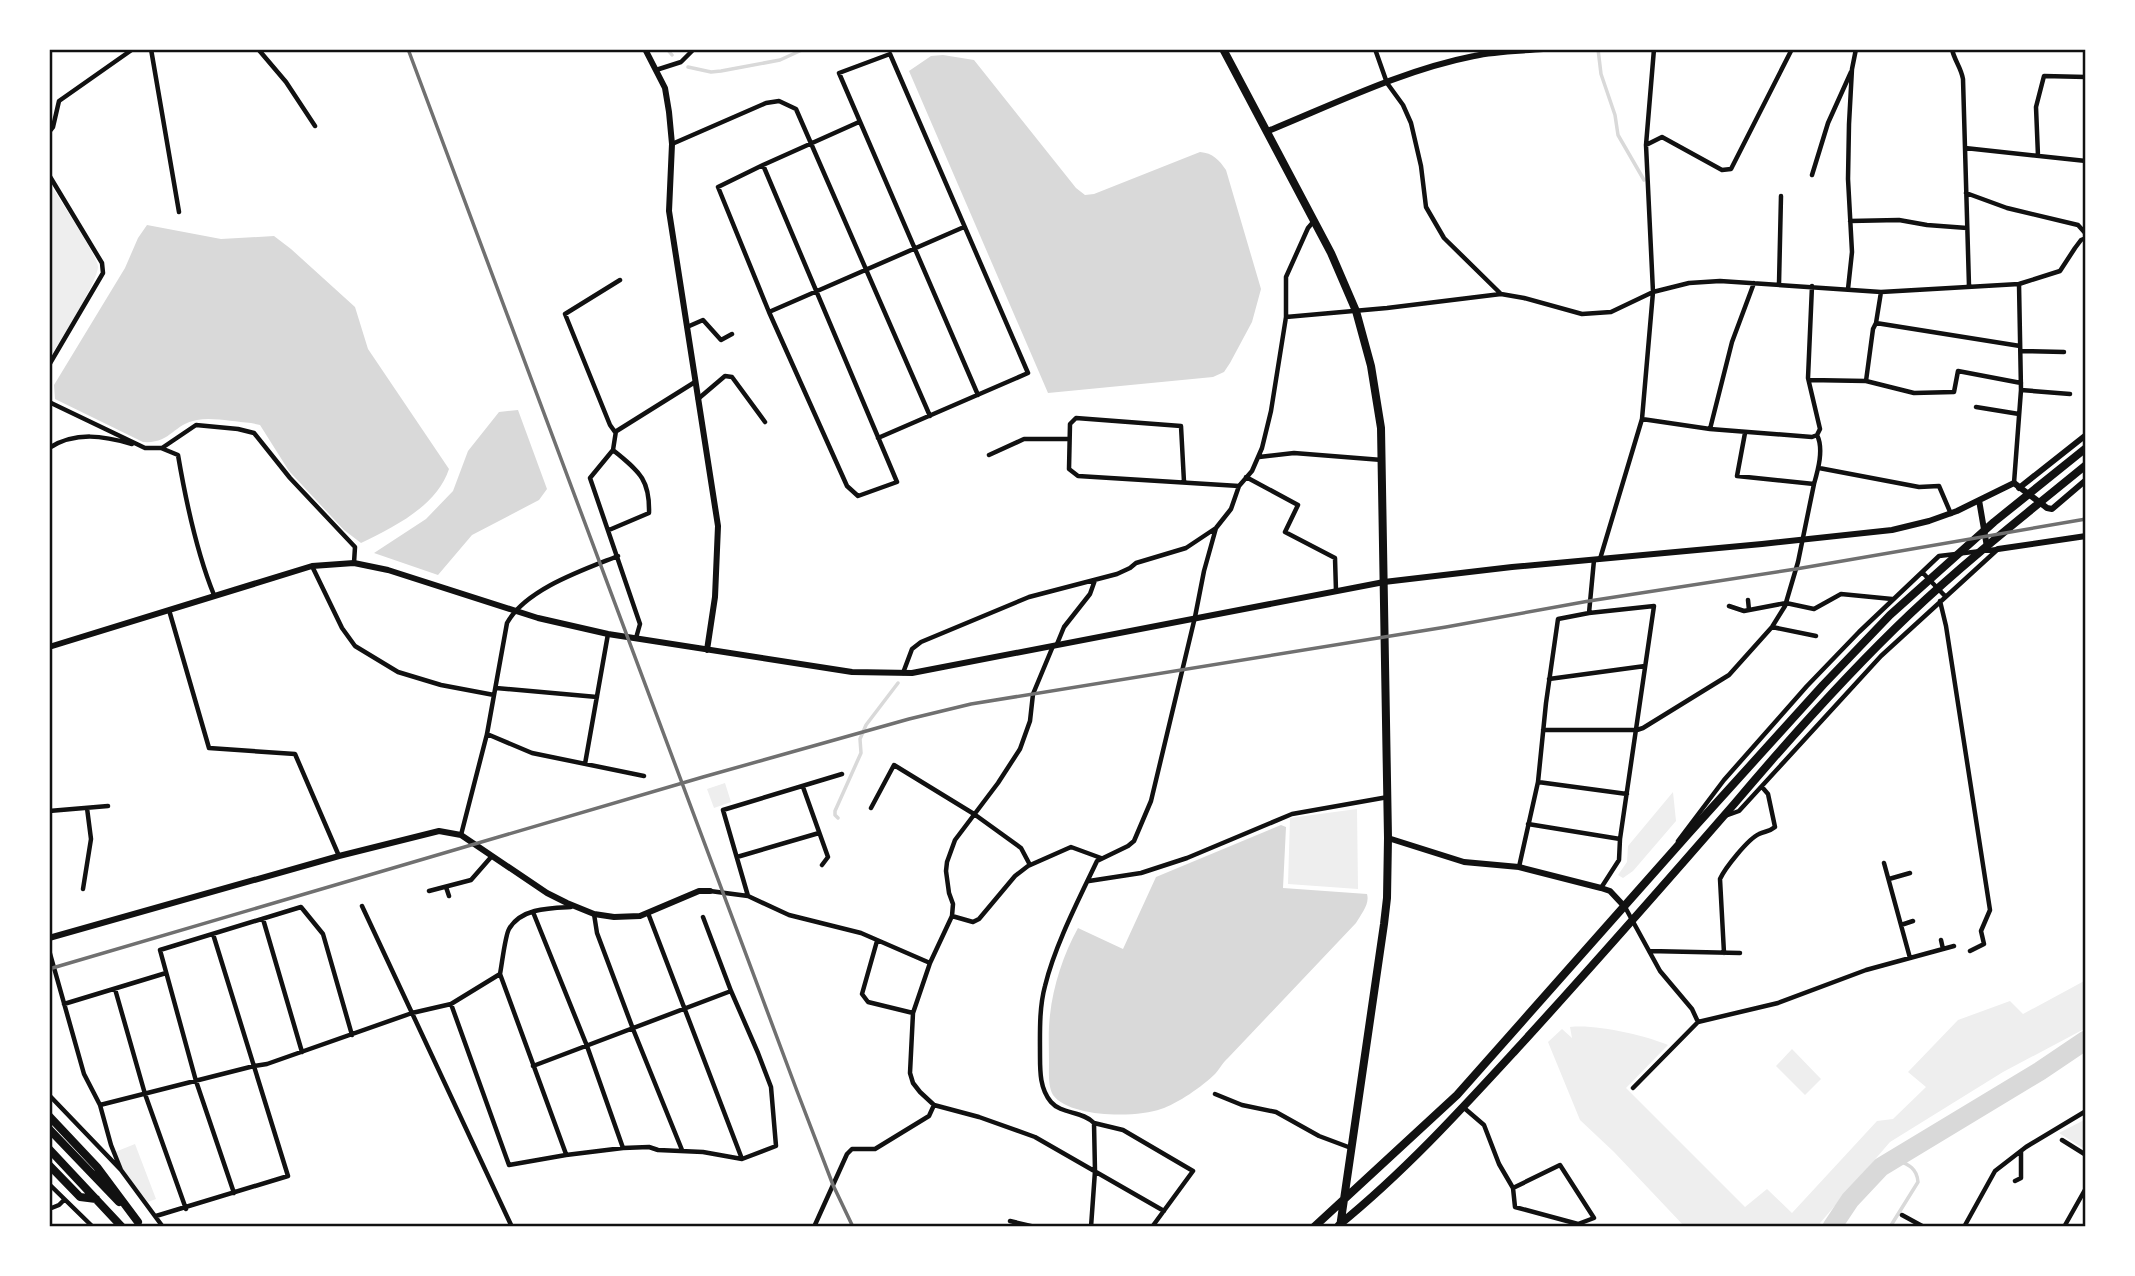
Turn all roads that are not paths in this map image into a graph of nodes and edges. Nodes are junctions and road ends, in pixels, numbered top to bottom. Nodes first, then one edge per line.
1 (133, 49) edge
2 (151, 49) edge
3 (258, 49) edge
4 (645, 49) edge
5 (694, 49) edge
6 (1223, 49) edge
7 (1375, 49) edge
8 (1543, 49) edge
9 (1654, 49) edge
10 (1792, 49) edge
11 (1856, 49) edge
12 (1952, 49) edge
13 (1852, 69) junction
14 (656, 70) junction
15 (2086, 76) edge
16 (1387, 83) junction
17 (859, 122) junction
18 (315, 126) dead end
19 (1268, 131) junction
20 (49, 132) edge
21 (672, 144) junction
22 (811, 144) junction
23 (1646, 145) junction
24 (1965, 148) junction
25 (2038, 156) junction
26 (2086, 161) edge
27 (762, 165) junction
28 (49, 175) edge
29 (1812, 176) dead end
30 (1966, 193) junction
31 (1781, 196) dead end
32 (179, 212) dead end
33 (1314, 220) junction
34 (1850, 221) junction
35 (965, 228) junction
36 (1967, 228) junction
37 (2086, 236) edge
38 (915, 249) junction
39 (866, 270) junction
40 (620, 280) dead end
41 (1754, 282) junction
42 (1779, 284) junction
43 (2019, 285) junction
44 (1812, 286) junction
45 (1969, 286) junction
46 (1848, 289) junction
47 (1653, 292) junction
48 (1881, 292) junction
49 (817, 293) junction
50 (1501, 294) junction
51 (1356, 311) junction
52 (769, 312) junction
53 (1286, 317) junction
54 (1876, 323) junction
55 (686, 327) junction
56 (732, 334) dead end
57 (2020, 349) junction
58 (2064, 352) dead end
59 (49, 365) edge
60 (1809, 380) junction
61 (1866, 381) junction
62 (695, 382) junction
63 (2021, 383) junction
64 (2021, 390) junction
65 (2070, 394) dead end
66 (978, 395) junction
67 (698, 399) junction
68 (49, 402) edge
69 (1976, 407) dead end
70 (2019, 414) junction
71 (930, 416) junction
72 (1642, 419) junction
73 (765, 422) dead end
74 (1710, 429) junction
75 (616, 431) junction
76 (1745, 433) junction
77 (1817, 435) junction
78 (2086, 435) edge
79 (878, 438) junction
80 (1069, 439) junction
81 (2086, 447) edge
82 (49, 448) edge
83 (145, 448) junction
84 (161, 448) junction
85 (613, 450) junction
86 (989, 455) dead end
87 (1258, 458) junction
88 (1382, 460) junction
89 (2086, 465) edge
90 (1819, 468) junction
91 (1247, 477) junction
92 (2086, 480) edge
93 (1184, 482) junction
94 (1814, 484) junction
95 (1239, 486) junction
96 (2017, 486) junction
97 (1979, 500) junction
98 (1951, 514) junction
99 (1216, 528) junction
100 (609, 530) junction
101 (2086, 536) edge
102 (1802, 540) junction
103 (1998, 549) junction
104 (1988, 550) junction
105 (618, 556) junction
106 (1597, 560) junction
107 (354, 563) junction
108 (312, 566) junction
109 (1922, 572) junction
110 (1096, 579) junction
111 (1384, 582) junction
112 (1336, 591) junction
113 (214, 595) junction
114 (1945, 596) junction
115 (1892, 599) junction
116 (1748, 600) dead end
117 (1940, 601) junction
118 (1786, 603) junction
119 (1729, 606) dead end
120 (169, 610) junction
121 (1749, 610) junction
122 (514, 611) junction
123 (1589, 613) junction
124 (1195, 617) junction
125 (1772, 627) junction
126 (608, 634) junction
127 (1816, 636) dead end
128 (636, 638) junction
129 (1055, 646) junction
130 (49, 647) edge
131 (707, 650) junction
132 (1645, 666) junction
133 (903, 673) junction
134 (1549, 679) junction
135 (496, 688) junction
136 (494, 695) junction
137 (597, 697) junction
138 (1543, 730) junction
139 (1637, 730) junction
140 (487, 734) junction
141 (585, 764) junction
142 (842, 774) dead end
143 (644, 776) dead end
144 (1538, 782) junction
145 (803, 787) junction
146 (1761, 787) junction
147 (1627, 794) junction
148 (1388, 797) junction
149 (108, 806) dead end
150 (87, 808) junction
151 (872, 808) dead end
152 (49, 810) edge
153 (974, 814) junction
154 (1723, 817) junction
155 (1528, 824) junction
156 (819, 833) junction
157 (461, 835) junction
158 (1388, 838) junction
159 (1620, 839) junction
160 (492, 855) junction
161 (339, 856) junction
162 (737, 857) junction
163 (1101, 858) junction
164 (1884, 863) dead end
165 (822, 864) dead end
166 (1030, 865) junction
167 (1519, 867) junction
168 (1654, 872) junction
169 (1910, 873) dead end
170 (1889, 878) junction
171 (1088, 881) junction
172 (446, 887) junction
173 (1601, 888) junction
174 (83, 889) dead end
175 (429, 891) dead end
176 (710, 891) joint
177 (449, 896) dead end
178 (748, 896) junction
179 (362, 906) dead end
180 (576, 906) junction
181 (1625, 906) junction
182 (533, 912) junction
183 (648, 913) junction
184 (594, 914) junction
185 (952, 916) junction
186 (703, 917) dead end
187 (262, 919) junction
188 (1913, 921) dead end
189 (1632, 922) junction
190 (1901, 925) junction
191 (213, 934) junction
192 (49, 938) edge
193 (1941, 940) dead end
194 (877, 941) junction
195 (1954, 946) dead end
196 (1943, 949) junction
197 (49, 950) edge
198 (1648, 951) junction
199 (1970, 951) dead end
200 (1724, 953) junction
201 (1740, 953) dead end
202 (1910, 958) junction
203 (930, 963) junction
204 (166, 973) junction
205 (500, 974) junction
206 (116, 989) junction
207 (731, 991) junction
208 (64, 1004) junction
209 (451, 1004) junction
210 (685, 1009) junction
211 (412, 1013) junction
212 (913, 1013) junction
213 (1698, 1022) junction
214 (633, 1029) junction
215 (352, 1035) junction
216 (587, 1046) junction
217 (302, 1052) junction
218 (254, 1066) junction
219 (533, 1066) junction
220 (196, 1081) junction
221 (1633, 1088) dead end
222 (145, 1094) junction
223 (1215, 1094) dead end
224 (49, 1095) edge
225 (100, 1105) junction
226 (933, 1105) junction
227 (1463, 1107) junction
228 (2086, 1111) edge
229 (49, 1116) edge
230 (1094, 1123) junction
231 (49, 1129) edge
232 (2062, 1140) dead end
233 (1351, 1147) junction
234 (623, 1148) junction
235 (49, 1149) edge
236 (682, 1150) junction
237 (2021, 1150) junction
238 (566, 1154) junction
239 (2086, 1155) edge
240 (742, 1159) junction
241 (49, 1165) edge
242 (94, 1170) junction
243 (121, 1170) junction
244 (1096, 1171) junction
245 (2014, 1181) dead end
246 (49, 1184) edge
247 (1513, 1188) junction
248 (2086, 1188) edge
249 (234, 1193) junction
250 (96, 1199) junction
251 (64, 1200) junction
252 (1343, 1202) junction
253 (49, 1209) edge
254 (186, 1209) junction
255 (1164, 1211) junction
256 (1902, 1215) dead end
257 (156, 1216) junction
258 (1010, 1221) dead end
259 (140, 1224) edge
260 (1092, 1226) edge
261 (1339, 1226) edge
262 (93, 1227) edge
263 (122, 1227) edge
264 (163, 1227) edge
265 (513, 1227) edge
266 (814, 1227) edge
267 (1035, 1227) edge
268 (1152, 1227) edge
269 (1314, 1227) edge
270 (1924, 1227) edge
271 (1964, 1227) edge
272 (2064, 1227) edge

1 - 20 street
2 - 32 street
3 - 18 street
4 - 14 street
5 - 14 street
6 - 19 main road
7 - 16 street
8 - 16 street
9 - 23 street
10 - 23 street
11 - 13 street
12 - 24 street
13 - 29 street
13 - 34 street
14 - 21 street
15 - 25 street
16 - 19 street
16 - 50 street
17 - 22 street
17 - 35 street
17 - 38 street
19 - 33 main road
21 - 22 street
21 - 55 street
22 - 27 street
22 - 39 street
23 - 47 street
24 - 25 street
24 - 30 street
25 - 26 street
27 - 49 street
27 - 52 street
28 - 59 street
30 - 36 street
30 - 37 street
31 - 42 street
33 - 51 main road
33 - 53 street
34 - 36 street
34 - 46 street
35 - 38 street
35 - 66 street
36 - 45 street
37 - 43 street
38 - 39 street
38 - 66 street
39 - 49 street
39 - 71 street
40 - 75 street
41 - 42 street
41 - 47 street
41 - 74 street
42 - 44 street
43 - 45 street
43 - 57 street
44 - 46 street
44 - 60 street
45 - 48 street
46 - 48 street
47 - 50 street
47 - 72 street
48 - 54 street
49 - 52 street
49 - 79 street
50 - 51 street
51 - 53 street
51 - 88 main road
52 - 79 street
53 - 87 street
54 - 57 street
54 - 61 street
55 - 56 street
55 - 62 street
57 - 58 street
57 - 63 street
60 - 61 street
60 - 77 street
61 - 63 street
62 - 67 street
62 - 75 street
63 - 64 street
64 - 65 street
64 - 70 street
66 - 71 street
67 - 73 street
67 - 131 street
68 - 83 street
69 - 70 street
70 - 96 street
71 - 79 street
72 - 74 street
72 - 106 street
74 - 76 street
75 - 85 street
76 - 77 street
76 - 94 street
77 - 90 street
78 - 96 street
80 - 86 street
80 - 93 street
80 - 93 street
81 - 168 main road
82 - 83 street
83 - 84 street
84 - 107 street
84 - 113 street
85 - 100 street
85 - 100 street
87 - 88 street
87 - 91 street
88 - 111 main road
89 - 154 main road
90 - 94 street
90 - 98 street
91 - 95 street
91 - 112 street
92 - 96 street
93 - 95 street
94 - 102 street
95 - 99 street
96 - 97 street
97 - 98 street
97 - 104 street
98 - 102 street
99 - 110 street
99 - 124 street
100 - 105 street
101 - 103 street
102 - 106 street
102 - 118 street
103 - 104 street
103 - 114 street
104 - 109 street
105 - 122 street
105 - 128 street
106 - 111 street
106 - 123 street
107 - 108 street
107 - 122 street
108 - 113 street
108 - 136 street
109 - 114 street
109 - 115 street
110 - 129 street
110 - 133 street
111 - 112 street
111 - 148 main road
112 - 124 street
113 - 120 street
114 - 117 street
115 - 118 street
115 - 168 street
116 - 121 street
117 - 146 street
117 - 199 street
118 - 121 street
118 - 125 street
119 - 121 street
120 - 130 street
120 - 161 street
122 - 126 street
122 - 135 street
123 - 132 street
123 - 134 street
124 - 129 street
124 - 163 street
125 - 127 street
125 - 139 street
126 - 128 street
126 - 137 street
128 - 131 street
129 - 133 street
129 - 153 street
131 - 133 street
132 - 134 street
132 - 139 street
134 - 138 street
135 - 136 street
135 - 137 street
136 - 140 street
137 - 141 street
138 - 139 street
138 - 144 street
139 - 147 street
140 - 141 street
140 - 157 street
141 - 143 street
142 - 145 street
144 - 147 street
144 - 155 street
145 - 156 street
145 - 162 street
146 - 154 street
146 - 200 street
147 - 159 street
148 - 158 main road
148 - 171 street
149 - 150 street
150 - 152 street
150 - 174 street
151 - 153 street
153 - 166 street
153 - 185 street
154 - 189 main road
155 - 159 street
155 - 167 street
156 - 162 street
156 - 165 street
157 - 160 street
157 - 161 street
158 - 167 street
158 - 233 main road
159 - 173 street
160 - 172 street
160 - 180 street
161 - 192 street
162 - 178 street
163 - 166 street
163 - 171 street
164 - 170 street
166 - 185 street
167 - 173 street
168 - 181 main road
169 - 170 street
170 - 190 street
171 - 230 street
172 - 175 street
172 - 177 street
173 - 181 street
176 - 178 street
176 - 183 street
178 - 194 street
179 - 211 street
180 - 182 street
180 - 184 street
181 - 189 street
181 - 252 main road
182 - 205 street
182 - 216 street
183 - 184 street
183 - 210 street
184 - 214 street
185 - 203 street
186 - 207 street
187 - 191 street
187 - 215 street
187 - 217 street
188 - 190 street
189 - 198 street
189 - 227 main road
190 - 202 street
191 - 204 street
191 - 218 street
193 - 196 street
194 - 203 street
194 - 212 street
195 - 196 street
196 - 202 street
197 - 208 street
198 - 200 street
198 - 213 street
200 - 201 street
202 - 213 street
203 - 212 street
204 - 206 street
204 - 220 street
205 - 209 street
205 - 219 street
206 - 208 street
206 - 222 street
207 - 210 street
207 - 240 street
208 - 225 street
209 - 211 street
209 - 238 street
210 - 214 street
210 - 240 street
211 - 215 street
211 - 265 street
212 - 226 street
213 - 221 street
214 - 216 street
214 - 236 street
215 - 217 street
216 - 219 street
216 - 234 street
217 - 218 street
218 - 220 street
218 - 249 street
219 - 238 street
220 - 222 street
220 - 249 street
222 - 225 street
222 - 254 street
223 - 233 street
224 - 243 street
225 - 243 street
226 - 244 street
226 - 266 street
227 - 247 street
227 - 261 main road
228 - 237 street
229 - 242 main road
230 - 244 street
230 - 255 street
231 - 242 main road
232 - 239 street
233 - 252 main road
234 - 236 street
234 - 238 street
235 - 250 main road
236 - 240 street
237 - 245 street
237 - 271 street
241 - 250 main road
242 - 259 main road
243 - 257 street
244 - 255 street
244 - 260 street
246 - 251 street
247 - 247 street
248 - 272 street
249 - 254 street
250 - 263 main road
251 - 253 street
251 - 262 street
252 - 261 main road
252 - 269 main road
254 - 257 street
255 - 268 street
256 - 270 street
257 - 264 street
258 - 267 street

